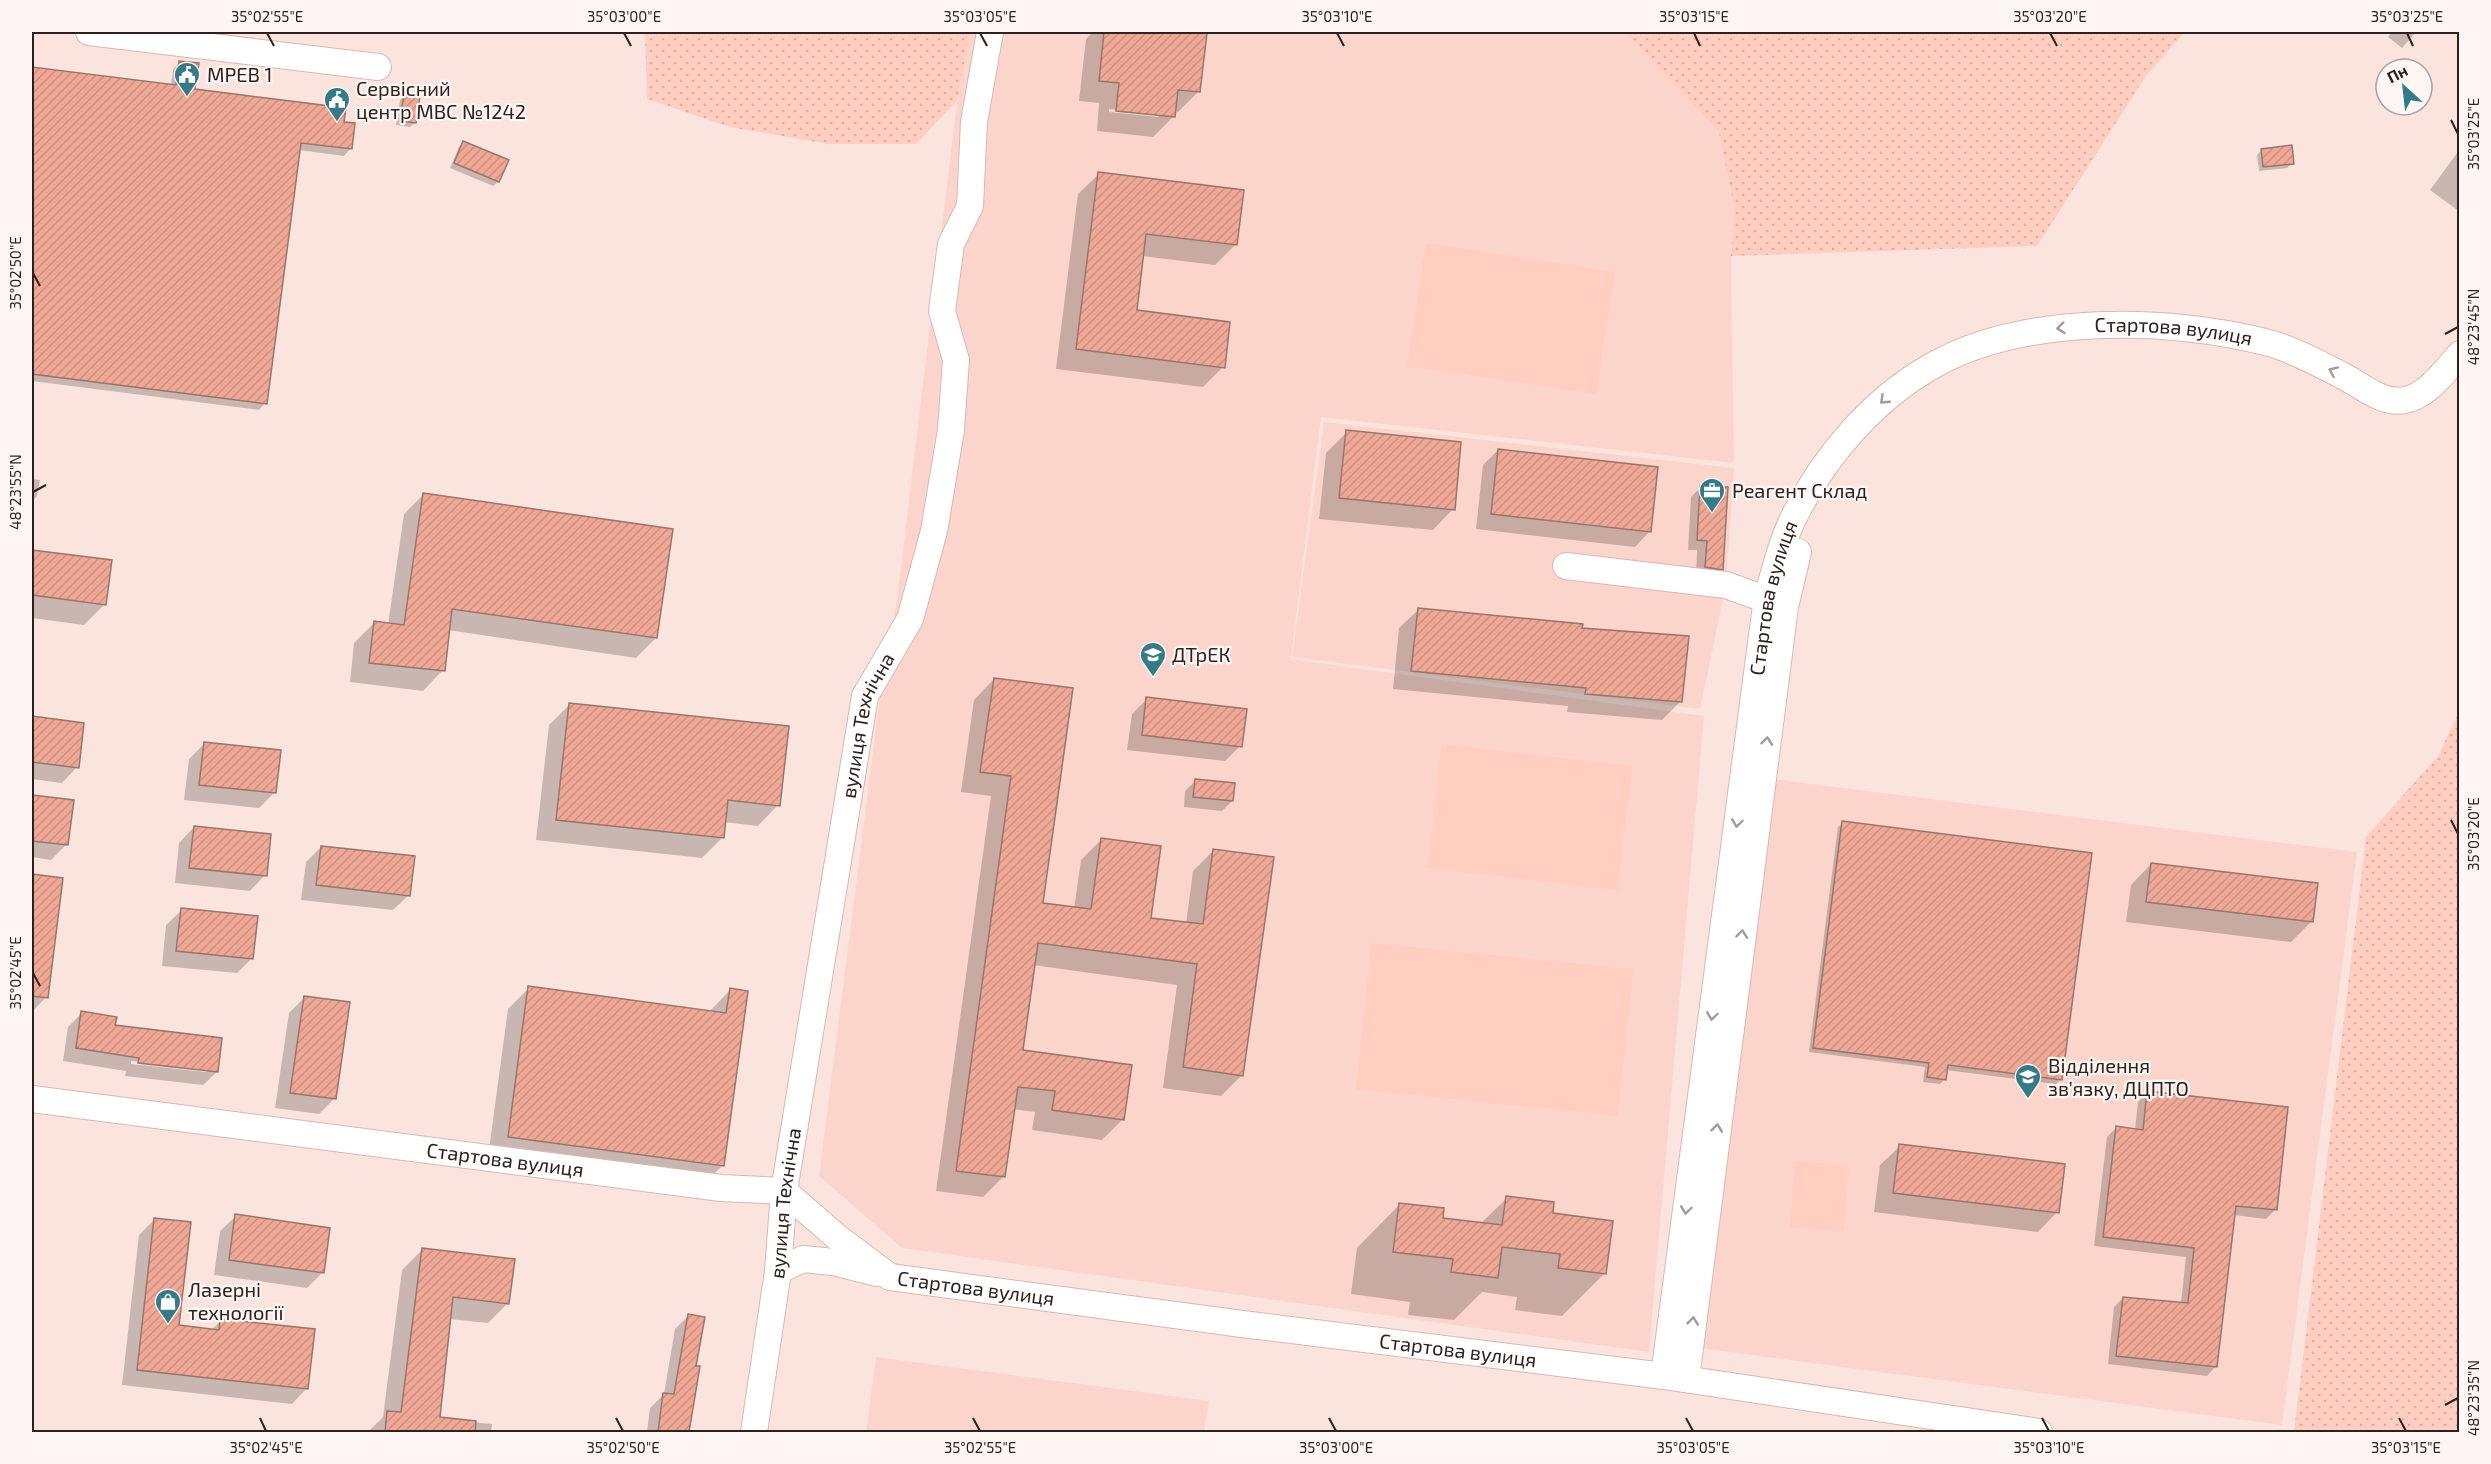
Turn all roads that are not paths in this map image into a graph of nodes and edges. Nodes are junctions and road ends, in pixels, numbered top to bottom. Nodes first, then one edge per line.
1 (89, 32) edge
2 (990, 32) edge
3 (378, 67) dead end
4 (2460, 354) edge
5 (1798, 552) dead end
6 (1566, 566) dead end
7 (1776, 603) junction
8 (32, 1099) edge
9 (784, 1191) junction
10 (778, 1271) junction
11 (890, 1277) junction
12 (1675, 1378) junction
13 (754, 1432) edge
14 (2039, 1432) edge

1 - 3 street
2 - 9 street, вулиця Технічна
4 -> 7 street, Стартова вулиця
5 - 7 street, Стартова вулиця
6 - 7 street
7 - 12 street, Стартова вулиця
8 - 9 street, Стартова вулиця
9 - 10 street, вулиця Технічна
9 - 11 street, Стартова вулиця
10 - 11 street
10 - 13 street, вулиця Технічна
11 - 12 street, Стартова вулиця
12 - 14 street, Стартова вулиця

